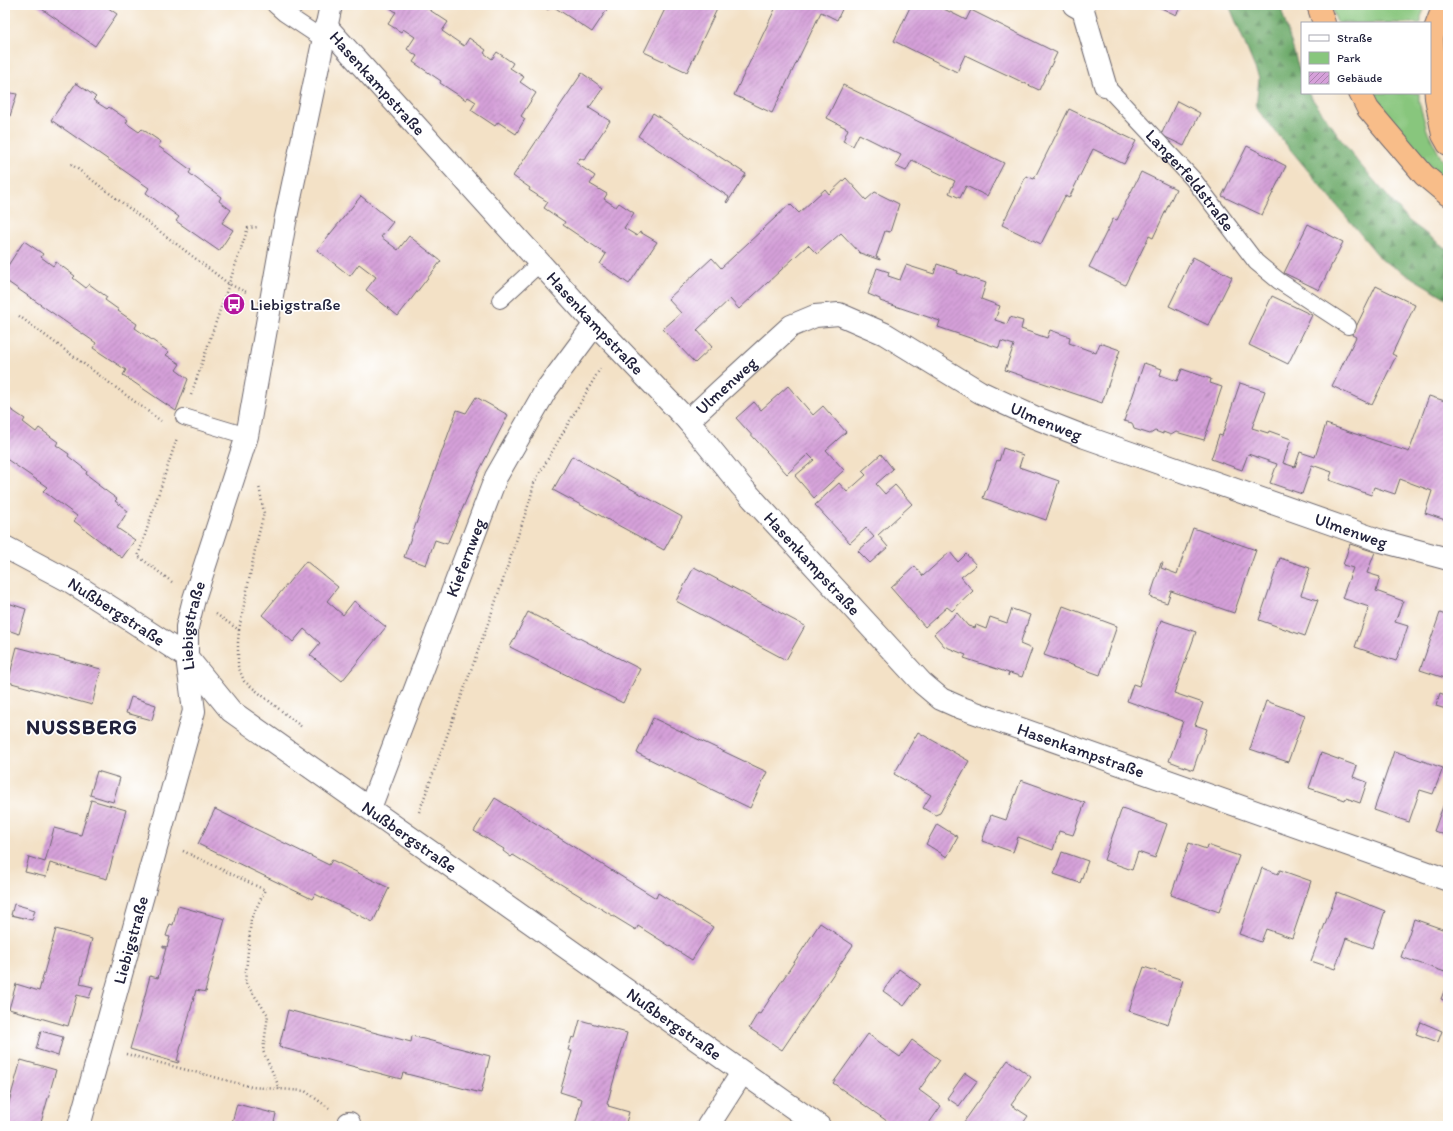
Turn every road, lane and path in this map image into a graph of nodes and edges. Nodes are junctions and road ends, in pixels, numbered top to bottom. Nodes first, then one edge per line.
1 (275, 5) edge
2 (331, 5) edge
3 (1074, 5) edge
4 (1318, 5) edge
5 (1444, 5) edge
6 (1324, 22) edge
7 (324, 33) junction
8 (1105, 86) joint
9 (1360, 94) edge
10 (1448, 144) edge
11 (71, 164) dead end
12 (1448, 194) edge
13 (540, 263) junction
14 (500, 300) dead end
15 (270, 303) junction
16 (19, 316) dead end
17 (595, 324) junction
18 (1348, 326) dead end
19 (614, 344) junction
20 (184, 417) dead end
21 (688, 421) junction
22 (166, 424) dead end
23 (247, 436) junction
24 (236, 468) junction
25 (5, 547) edge
26 (1448, 559) edge
27 (194, 599) junction
28 (240, 630) junction
29 (186, 657) junction
30 (306, 730) dead end
31 (370, 808) junction
32 (410, 837) junction
33 (158, 840) junction
34 (1448, 880) edge
35 (100, 1047) junction
36 (742, 1073) junction
37 (280, 1089) junction
38 (349, 1124) edge
39 (79, 1126) edge
40 (708, 1126) edge
41 (819, 1126) edge

1 - 7 lane
2 - 7 street, Liebigstraße
3 - 8 street, Langerfeldstraße
4 - 6 highway
5 - 10 highway
7 - 13 street, Hasenkampstraße
7 - 15 street, Liebigstraße
8 - 18 lane, Langerfeldstraße
9 - 12 highway
11 - 15 path
13 - 14 lane
13 - 17 street, Hasenkampstraße
15 - 23 street, Liebigstraße
16 - 22 path
17 - 19 street, Hasenkampstraße
17 - 31 street, Kiefernweg
19 - 21 street, Hasenkampstraße
19 - 32 path
20 - 23 lane
21 - 26 street, Ulmenweg
21 - 34 street, Hasenkampstraße
23 - 24 street, Liebigstraße
24 - 27 street, Liebigstraße
24 - 28 path
25 - 29 street, Nußbergstraße
27 - 28 path
27 - 29 street, Liebigstraße
28 - 30 path
29 - 31 street, Nußbergstraße
29 - 33 street, Liebigstraße
31 - 32 street, Nußbergstraße
32 - 36 street, Nußbergstraße
33 - 35 street, Liebigstraße
33 - 37 path
35 - 37 path
35 - 39 street, Liebigstraße
36 - 40 street
36 - 41 street, Nußbergstraße
37 - 38 path

